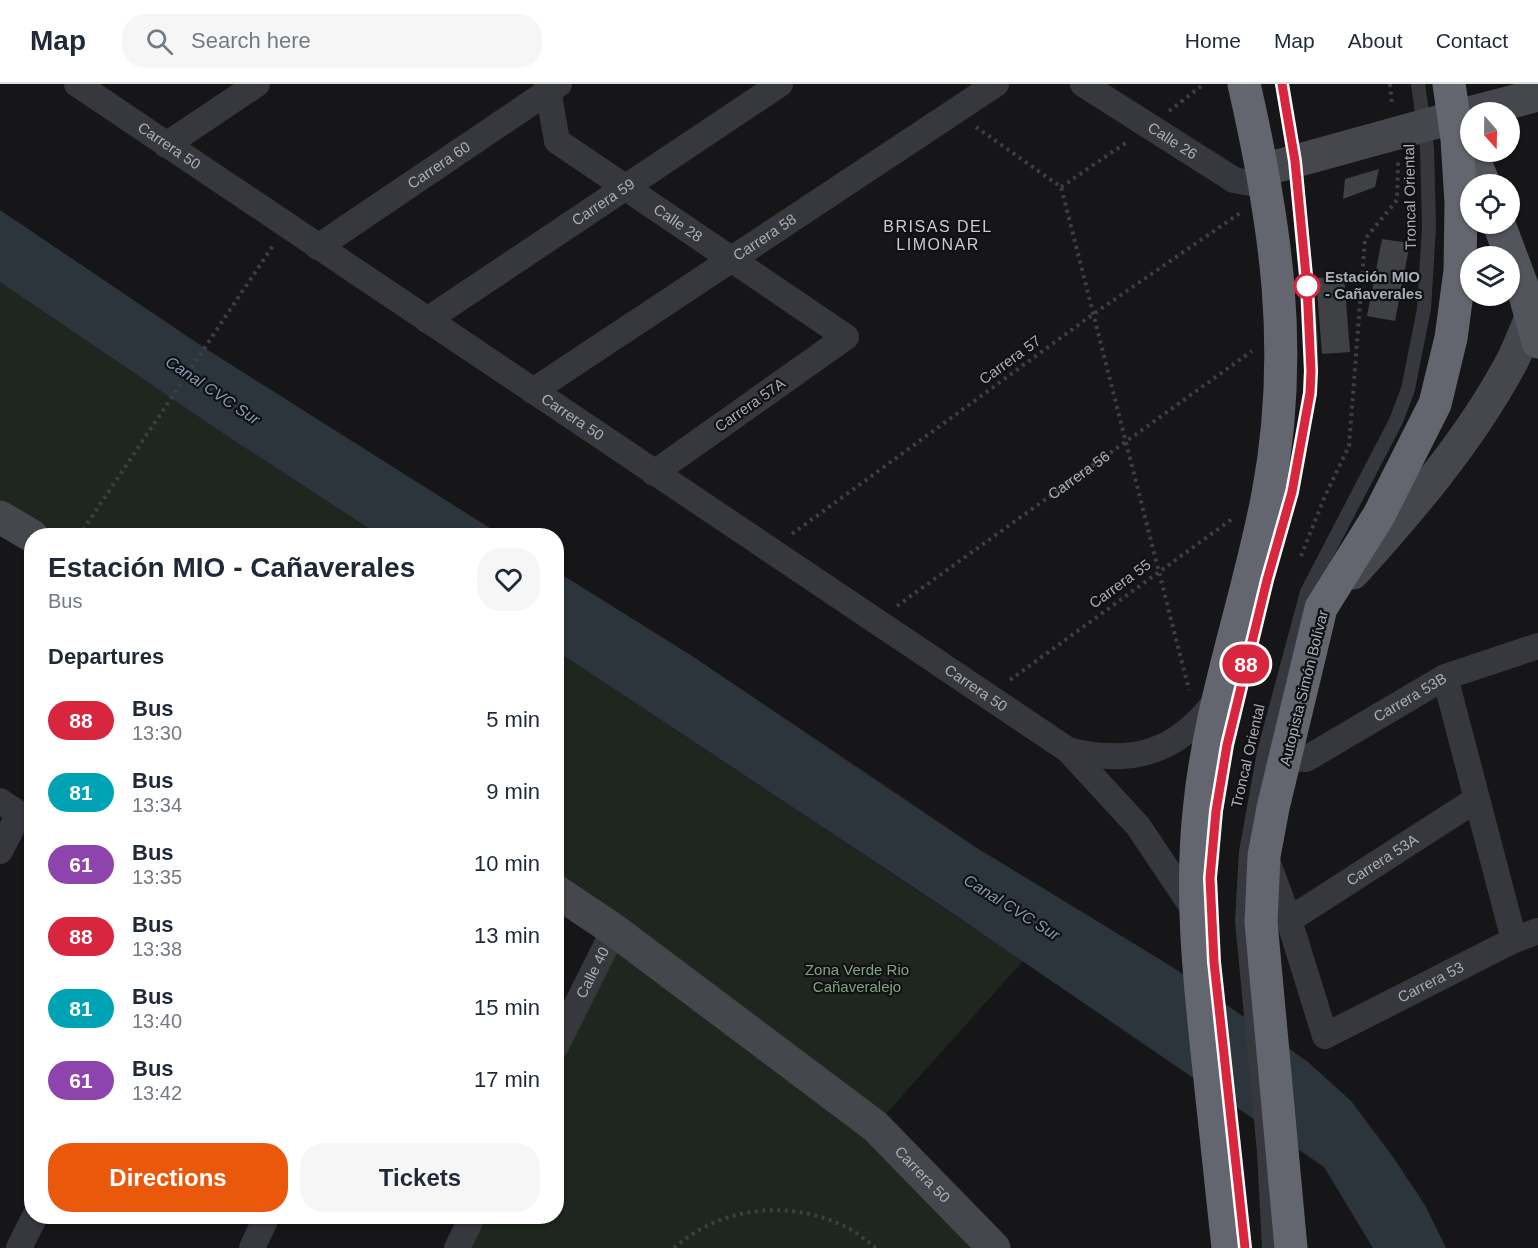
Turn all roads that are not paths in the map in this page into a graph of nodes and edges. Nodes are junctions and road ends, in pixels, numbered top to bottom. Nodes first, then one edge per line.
1 (77, 84) edge
2 (257, 84) edge
3 (780, 84) edge
4 (996, 84) edge
5 (1083, 84) edge
6 (1282, 84) edge
7 (1418, 84) edge
8 (1449, 84) edge
9 (1248, 85) edge
10 (551, 86) edge
11 (1538, 95) edge
12 (1455, 117) edge
13 (166, 145) junction
14 (1295, 161) junction
15 (1266, 184) junction
16 (626, 188) junction
17 (1502, 234) edge
18 (318, 247) junction
19 (731, 259) junction
20 (427, 320) junction
21 (1535, 320) edge
22 (846, 337) joint
23 (533, 391) junction
24 (654, 472) junction
25 (0, 518) edge
26 (24, 532) edge
27 (1321, 608) junction
28 (1538, 646) edge
29 (1445, 677) junction
30 (1205, 694) junction
31 (1068, 750) junction
32 (1287, 758) junction
33 (1477, 799) junction
34 (17, 812) edge
35 (0, 851) edge
36 (1264, 855) junction
37 (1210, 878) dead end
38 (564, 896) edge
39 (1195, 911) junction
40 (1289, 920) junction
41 (614, 930) junction
42 (1538, 931) edge
43 (1514, 940) junction
44 (1255, 970) junction
45 (564, 1030) edge
46 (1274, 1156) junction
47 (1236, 1173) dead end
48 (31, 1224) edge
49 (263, 1224) edge
50 (469, 1224) edge
51 (19, 1248) edge
52 (252, 1248) edge
53 (457, 1248) edge
54 (994, 1248) edge
55 (1228, 1248) edge
56 (1245, 1248) edge
57 (1269, 1248) edge
58 (1291, 1248) edge

1 - 13 street, Carrera 50
2 - 13 street
3 - 16 street, Carrera 59
4 - 19 street, Carrera 58
5 - 15 street, Calle 26
6 - 14 lane, Troncal Oriental
7 - 12 lane, Troncal Oriental
8 - 12 highway, Autopista Simón Bolívar
9 - 15 highway
10 - 16 street, Calle 28
10 - 18 street, Carrera 60
11 - 12 street
12 - 14 street
12 - 27 highway, Autopista Simón Bolívar
12 - 44 lane, Troncal Oriental
13 - 18 street, Carrera 50
14 - 15 street
14 - 37 lane, Troncal Oriental
15 - 30 highway
16 - 19 street, Calle 28
16 - 20 street, Carrera 59
17 - 21 main road
18 - 20 street, Carrera 50
19 - 22 street, Calle 28
19 - 23 street, Carrera 58
20 - 23 street, Carrera 50
21 - 27 street
22 - 24 street, Carrera 57A
23 - 24 street, Carrera 50
24 - 31 street, Carrera 50
25 - 26 street
27 - 32 highway, Autopista Simón Bolívar
28 - 29 street, Carrera 53B
29 - 32 street, Carrera 53B
29 - 33 street
30 - 31 street, Carrera 50
30 - 39 highway
31 - 39 street, Carrera 50
32 - 36 highway, Autopista Simón Bolívar
33 - 40 street, Carrera 53A
33 - 43 street
34 - 35 street
36 - 40 street
36 - 44 highway, Autopista Simón Bolívar
38 - 41 street, Carrera 50
39 - 55 highway
40 - 43 street, Carrera 53
41 - 45 street, Calle 40
41 - 54 street, Carrera 50
42 - 43 street, Carrera 53
44 - 46 highway, Autopista Simón Bolívar
46 - 57 lane
46 - 58 highway, Autopista Simón Bolívar
47 - 56 lane
48 - 51 street
49 - 52 street
50 - 53 street

